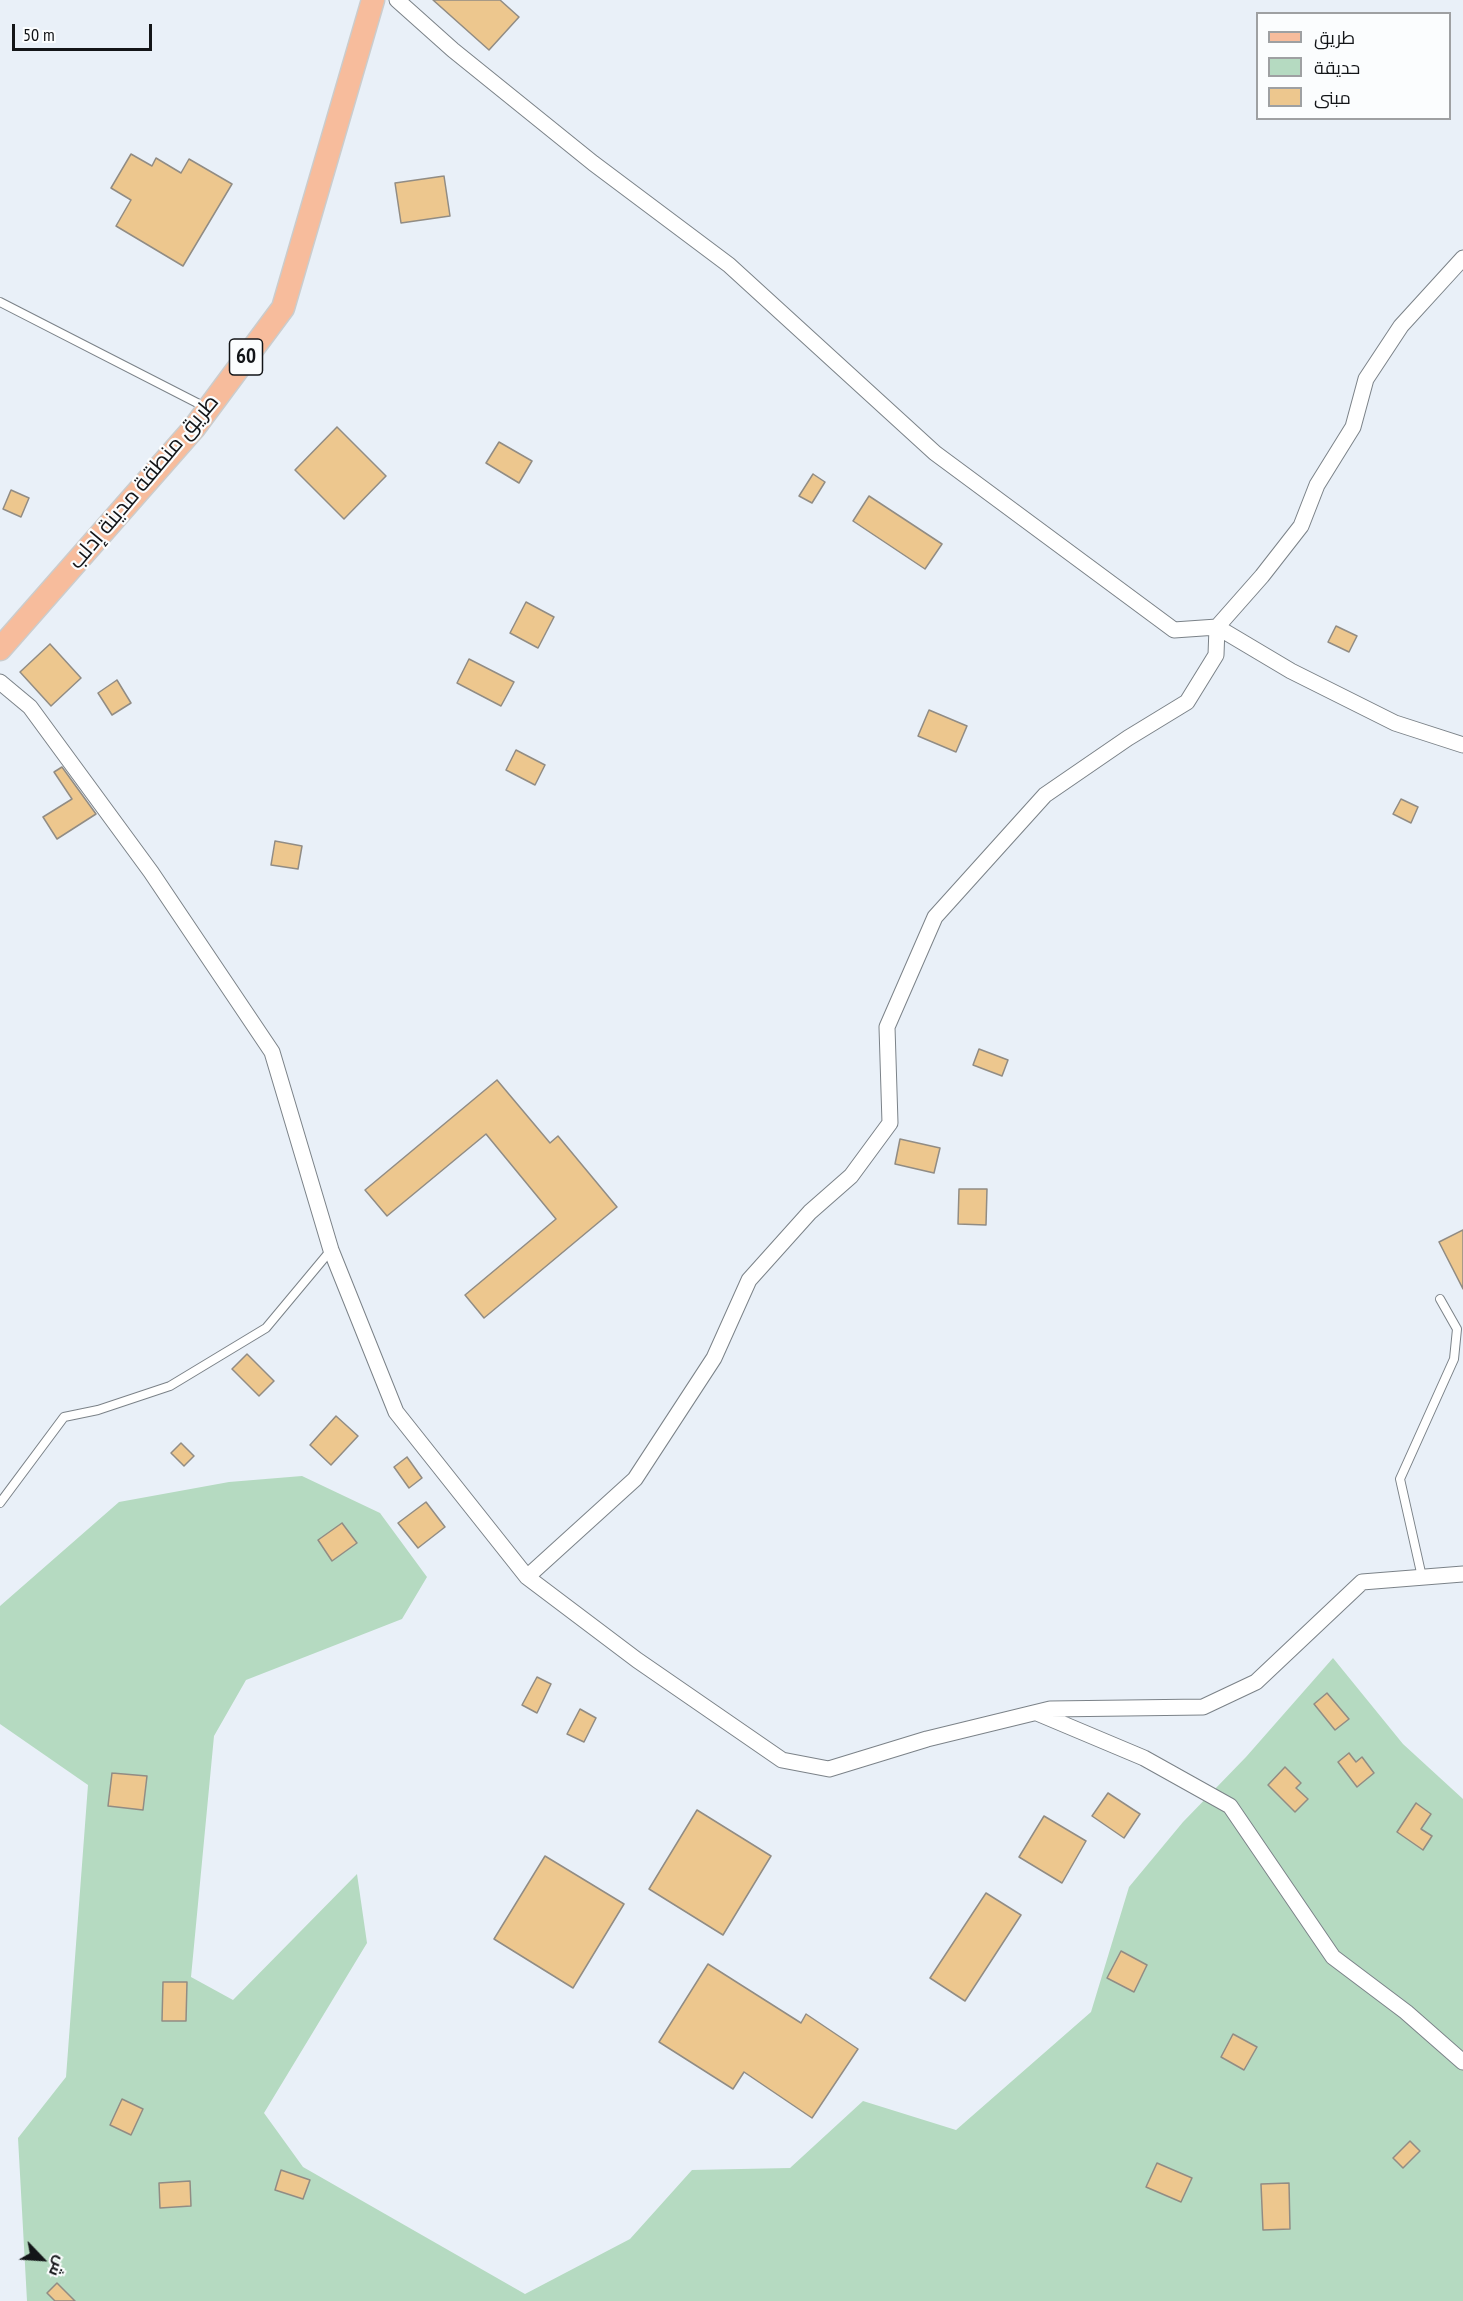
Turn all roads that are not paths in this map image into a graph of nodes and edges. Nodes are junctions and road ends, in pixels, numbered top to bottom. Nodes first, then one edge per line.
1 (373, 0) edge
2 (397, 0) edge
3 (1463, 258) edge
4 (0, 302) edge
5 (208, 409) junction
6 (1217, 627) junction
7 (0, 649) edge
8 (0, 682) edge
9 (1463, 745) edge
10 (330, 1250) junction
11 (1440, 1299) dead end
12 (0, 1503) edge
13 (1463, 1574) edge
14 (526, 1577) junction
15 (1422, 1577) junction
16 (1037, 1713) junction
17 (1463, 2062) edge

1 - 5 main road, طريق منطقة مدينة إدلب / 60
2 - 6 street
3 - 6 street
4 - 5 lane
5 - 7 main road, طريق منطقة مدينة إدلب / 60
6 - 9 street
6 - 14 street
8 - 10 street
10 - 12 lane
10 - 14 street
11 - 15 lane
13 - 15 street
14 - 16 street
15 - 16 street
16 - 17 street

